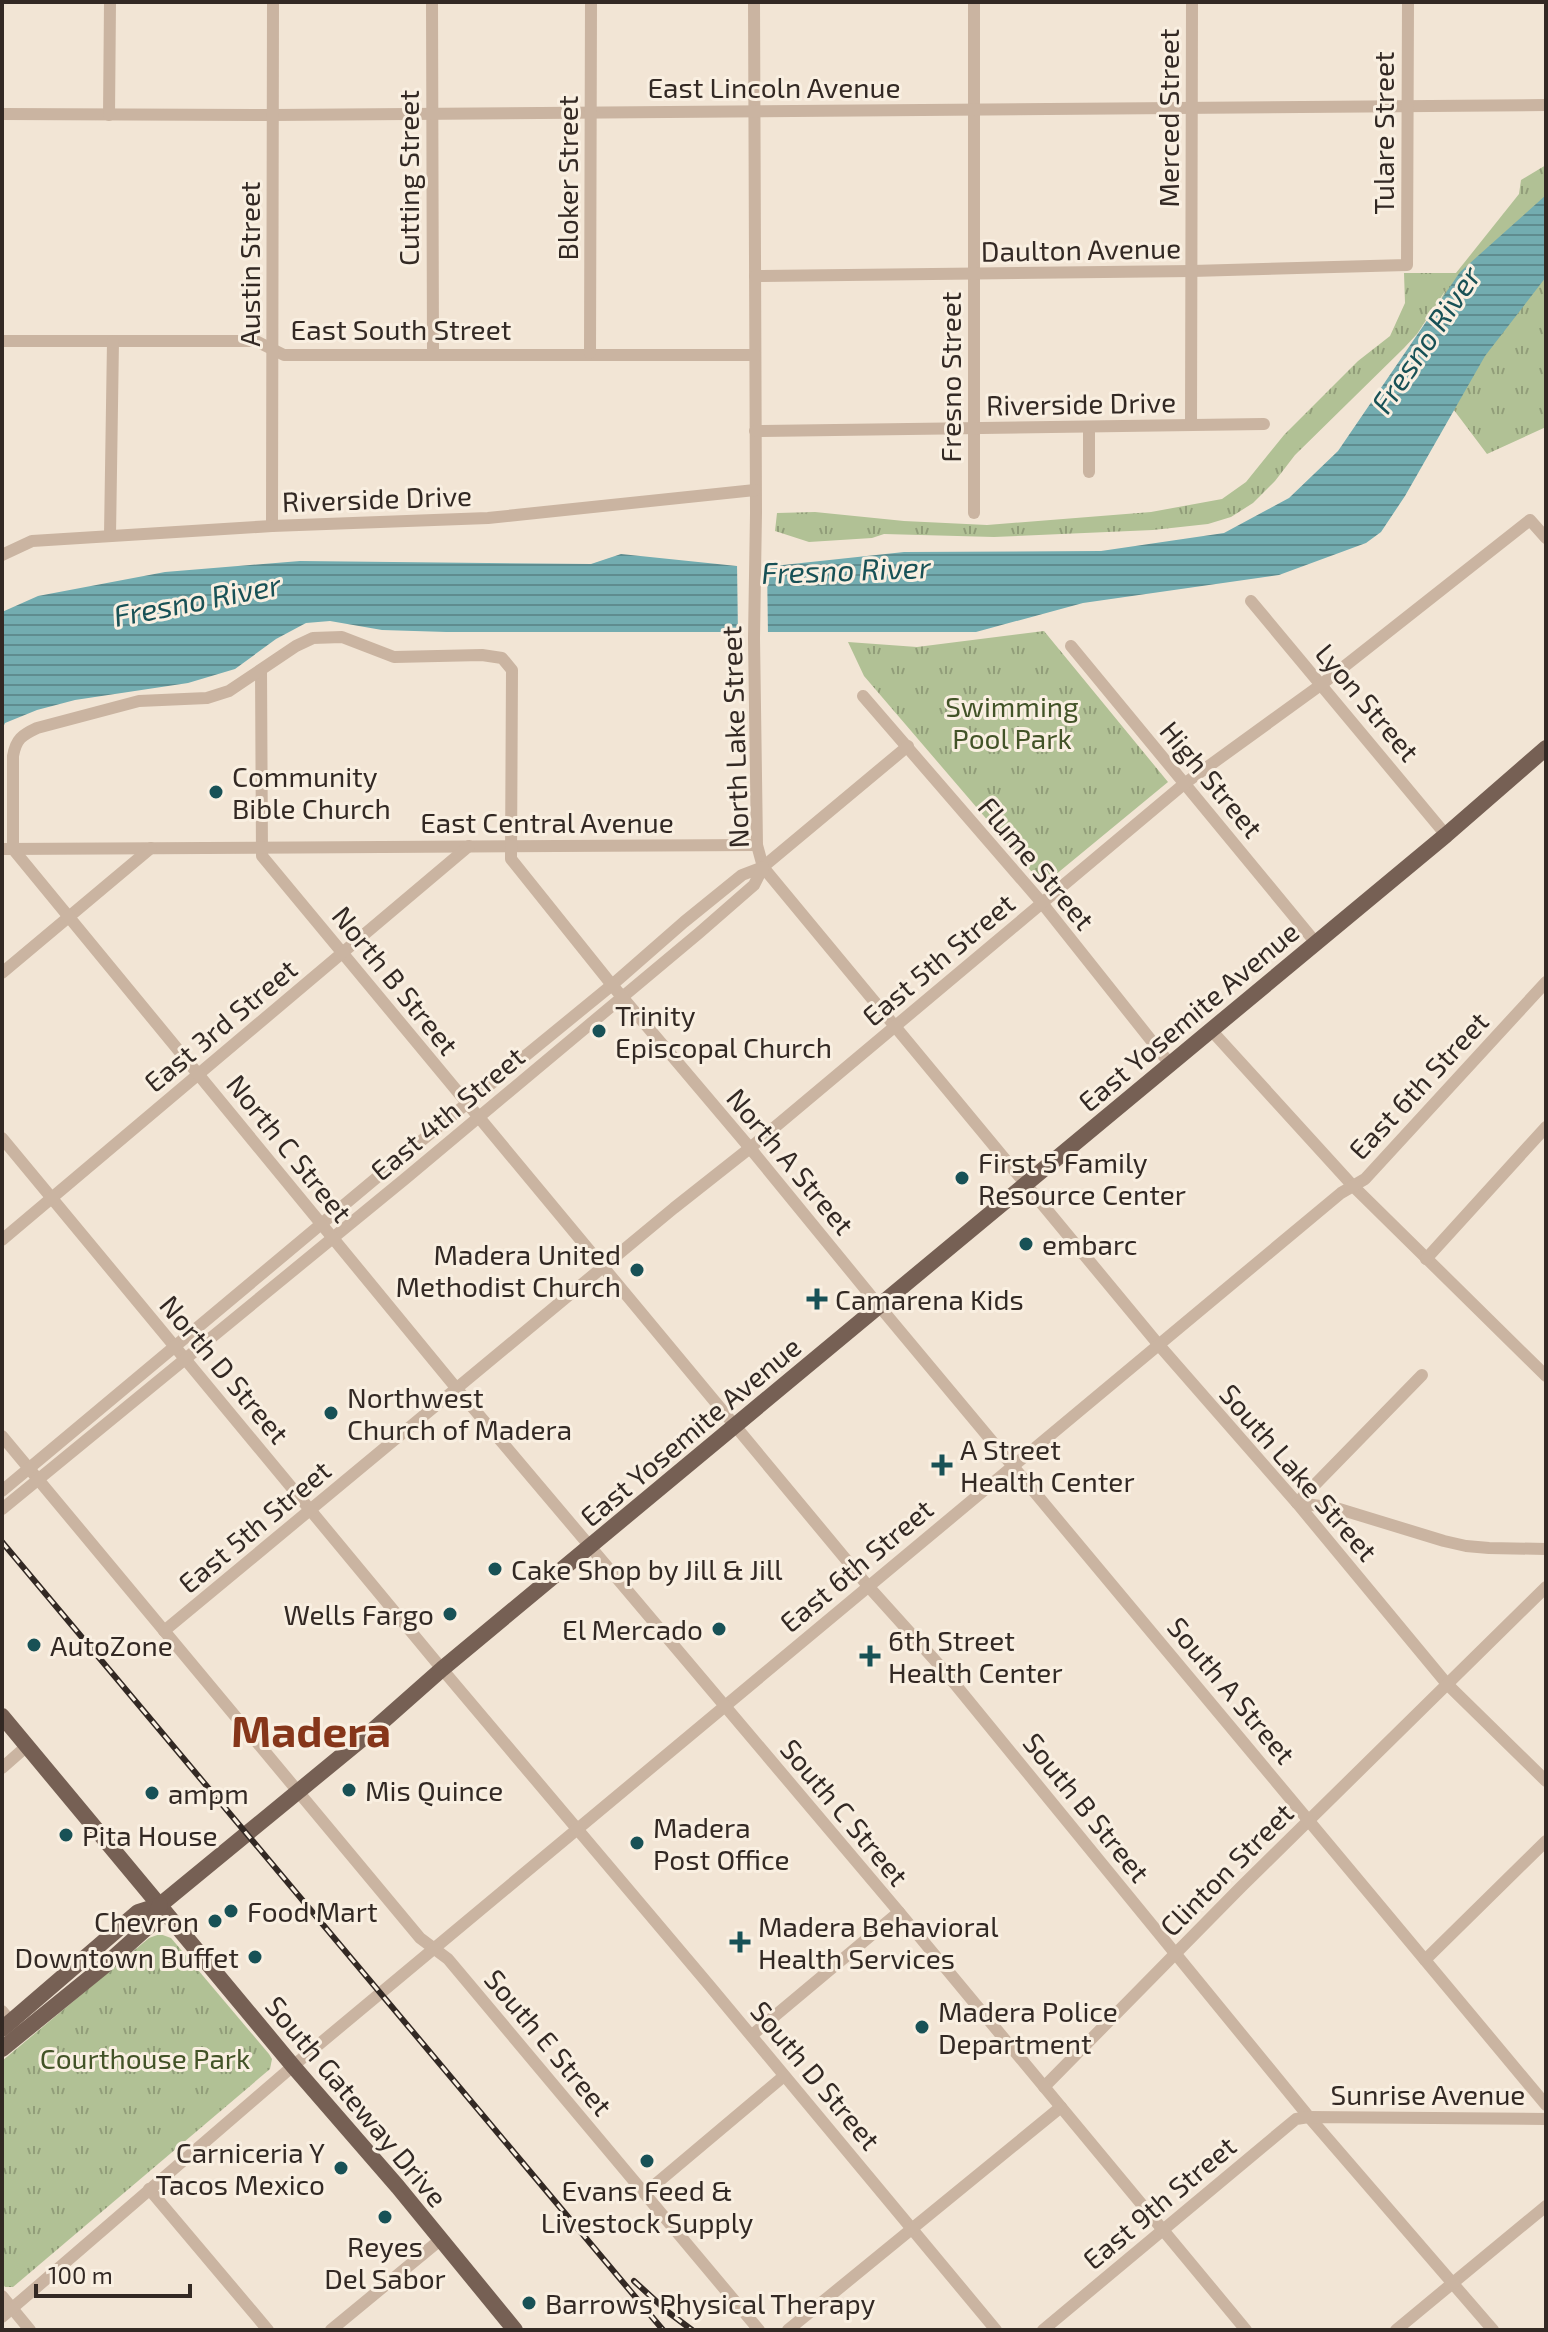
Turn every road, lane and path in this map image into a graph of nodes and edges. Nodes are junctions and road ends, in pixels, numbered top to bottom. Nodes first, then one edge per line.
1 (110, 2) edge
2 (273, 2) edge
3 (432, 2) edge
4 (591, 2) edge
5 (754, 2) edge
6 (974, 2) edge
7 (1192, 2) edge
8 (1408, 2) edge
9 (1546, 105) edge
10 (1408, 106) junction
11 (1192, 108) junction
12 (974, 109) junction
13 (754, 111) junction
14 (592, 112) junction
15 (431, 113) junction
16 (2, 114) edge
17 (109, 115) junction
18 (273, 115) junction
19 (1407, 265) joint
20 (1192, 271) junction
21 (974, 274) junction
22 (755, 276) junction
23 (2, 341) edge
24 (113, 341) junction
25 (273, 350) junction
26 (433, 353) junction
27 (590, 353) junction
28 (755, 355) junction
29 (1264, 424) dead end
30 (1191, 425) junction
31 (1089, 427) junction
32 (974, 428) junction
33 (755, 431) junction
34 (1089, 472) dead end
35 (755, 490) junction
36 (974, 513) dead end
37 (272, 526) junction
38 (110, 535) junction
39 (1546, 538) edge
40 (2, 555) edge
41 (1251, 601) dead end
42 (1071, 646) dead end
43 (261, 670) junction
44 (1322, 684) junction
45 (863, 696) dead end
46 (908, 746) junction
47 (1546, 748) edge
48 (1184, 784) junction
49 (1446, 835) junction
50 (757, 845) junction
51 (469, 846) junction
52 (510, 846) junction
53 (261, 847) junction
54 (151, 848) junction
55 (7, 849) edge
56 (763, 867) junction
57 (1042, 903) junction
58 (69, 917) junction
59 (1316, 943) junction
60 (343, 952) junction
61 (2, 973) edge
62 (1546, 982) edge
63 (612, 985) junction
64 (623, 997) junction
65 (894, 1026) junction
66 (1211, 1030) junction
67 (1170, 1064) junction
68 (199, 1074) junction
69 (467, 1103) junction
70 (479, 1118) junction
71 (1546, 1127) edge
72 (2, 1138) edge
73 (750, 1148) junction
74 (1025, 1185) junction
75 (1353, 1186) junction
76 (52, 1198) junction
77 (321, 1226) junction
78 (331, 1238) junction
79 (2, 1240) edge
80 (1426, 1259) junction
81 (603, 1268) junction
82 (880, 1307) junction
83 (1158, 1344) junction
84 (176, 1348) junction
85 (186, 1359) junction
86 (1422, 1375) dead end
87 (1546, 1376) edge
88 (457, 1389) junction
89 (734, 1426) junction
90 (2, 1436) edge
91 (1014, 1465) junction
92 (29, 1469) junction
93 (38, 1480) junction
94 (2, 1491) edge
95 (1297, 1503) junction
96 (2, 1509) edge
97 (311, 1510) junction
98 (590, 1548) junction
99 (1546, 1549) edge
100 (868, 1586) junction
101 (1546, 1587) edge
102 (164, 1631) junction
103 (442, 1669) junction
104 (1447, 1684) junction
105 (723, 1706) junction
106 (2, 1716) edge
107 (27, 1746) junction
108 (2, 1768) edge
109 (1546, 1781) edge
110 (296, 1792) junction
111 (1309, 1820) junction
112 (577, 1829) junction
113 (1546, 1841) edge
114 (160, 1905) junction
115 (899, 1912) junction
116 (434, 1949) junction
117 (1176, 1953) junction
118 (1425, 1960) junction
119 (9, 2024) edge
120 (752, 2035) junction
121 (2, 2049) edge
122 (293, 2066) junction
123 (784, 2076) junction
124 (1044, 2087) junction
125 (1546, 2105) edge
126 (1061, 2107) junction
127 (1309, 2117) junction
128 (1546, 2119) edge
129 (149, 2189) junction
130 (645, 2193) junction
131 (1546, 2206) edge
132 (912, 2229) junction
133 (1163, 2230) junction
134 (440, 2240) junction
135 (1453, 2283) junction
136 (2, 2296) edge
137 (6, 2314) edge
138 (30, 2330) edge
139 (268, 2330) edge
140 (331, 2330) edge
141 (515, 2330) edge
142 (759, 2330) edge
143 (788, 2330) edge
144 (996, 2330) edge
145 (1043, 2330) edge
146 (1246, 2330) edge
147 (1396, 2330) edge
148 (1493, 2330) edge

1 - 17 street
2 - 18 street, Austin Street
3 - 15 street, Cutting Street
4 - 14 street, Bloker Street
5 - 13 street, North Lake Street
6 - 12 street, Fresno Street
7 - 11 street, Merced Street
8 - 10 street, Tulare Street
9 - 10 street, East Lincoln Avenue
10 - 11 street, East Lincoln Avenue
10 - 19 street, Tulare Street
11 - 12 street, East Lincoln Avenue
11 - 20 street, Merced Street
12 - 13 street, East Lincoln Avenue
12 - 21 street, Fresno Street
13 - 14 street, East Lincoln Avenue
13 - 22 street, North Lake Street
14 - 15 street, East Lincoln Avenue
14 - 27 street, Bloker Street
15 - 18 street, East Lincoln Avenue
15 - 26 street, Cutting Street
16 - 17 street, East Lincoln Avenue
17 - 18 street, East Lincoln Avenue
18 - 25 street, Austin Street
19 - 20 street, Daulton Avenue
20 - 21 street, Daulton Avenue
20 - 30 street, Merced Street
21 - 22 street, Daulton Avenue
21 - 32 street, Fresno Street
22 - 28 street, North Lake Street
23 - 24 street, East South Street
24 - 25 street, East South Street
24 - 38 street
25 - 26 street, East South Street
25 - 37 street, Austin Street
26 - 27 street, East South Street
27 - 28 street, East South Street
28 - 33 street, North Lake Street
29 - 30 street, Riverside Drive
30 - 31 street, Riverside Drive
31 - 32 street, Riverside Drive
31 - 34 street
32 - 33 street, Riverside Drive
32 - 36 street, Fresno Street
33 - 35 street, North Lake Street
35 - 37 street, Riverside Drive
35 - 50 street, North Lake Street
37 - 38 street, Riverside Drive
38 - 40 street, Riverside Drive
39 - 44 street, East 5th Street
41 - 44 street, Lyon Street
42 - 48 street, High Street
43 - 52 street, North A Street
43 - 53 street
43 - 55 street
44 - 48 street, East 5th Street
44 - 49 street, Lyon Street
45 - 46 street, Flume Street
46 - 56 street, East 4th Street
46 - 57 street, Flume Street
47 - 49 main road, East Yosemite Avenue
48 - 57 street, East 5th Street
48 - 59 street, High Street
49 - 59 main road, East Yosemite Avenue
50 - 52 street, East Central Avenue
50 - 56 street, North Lake Street
51 - 52 street, East Central Avenue
51 - 53 street, East Central Avenue
51 - 60 street, East 3rd Street
52 - 63 street, North A Street
53 - 54 street, East Central Avenue
53 - 60 street, North B Street
54 - 55 street, East Central Avenue
54 - 58 street
55 - 58 street, North C Street
56 - 63 street, East 4th Street
56 - 64 street, East 4th Street
56 - 65 street, North Lake Street
57 - 65 street, East 5th Street
57 - 67 street, Flume Street
58 - 61 street
58 - 68 street, North C Street
59 - 66 main road, East Yosemite Avenue
60 - 68 street, East 3rd Street
60 - 69 street, North B Street
62 - 75 street, East 6th Street
63 - 64 street, North A Street
63 - 69 street, East 4th Street
64 - 70 street, East 4th Street
64 - 73 street, North A Street
65 - 73 street, East 5th Street
65 - 74 street, North Lake Street
66 - 67 main road, East Yosemite Avenue
66 - 75 street
67 - 74 main road, East Yosemite Avenue
68 - 76 street, East 3rd Street
68 - 77 street, North C Street
69 - 70 street, North B Street
69 - 77 street, East 4th Street
70 - 78 street, East 4th Street
70 - 81 street, North B Street
71 - 80 street
72 - 76 street, North D Street
73 - 81 street, East 5th Street
73 - 82 street, North A Street
74 - 82 main road, East Yosemite Avenue
74 - 83 street, South Lake Street
75 - 80 street
75 - 83 street, East 6th Street
76 - 79 street, East 3rd Street
76 - 84 street, North D Street
77 - 78 street, North C Street
77 - 84 street, East 4th Street
78 - 85 street, East 4th Street
78 - 88 street, North C Street
80 - 87 street
81 - 88 street, East 5th Street
81 - 89 street, North B Street
82 - 89 main road, East Yosemite Avenue
82 - 91 street, South A Street
83 - 91 street, East 6th Street
83 - 95 street, South Lake Street
84 - 85 street, North D Street
84 - 92 street, East 4th Street
85 - 93 street, East 4th Street
85 - 97 street, North D Street
86 - 95 street
88 - 97 street, East 5th Street
88 - 98 street, North C Street
89 - 98 main road, East Yosemite Avenue
89 - 100 street, South B Street
90 - 92 street, South E Street
91 - 100 street, East 6th Street
91 - 111 street, South A Street
92 - 93 street, South E Street
92 - 94 street, East 4th Street
93 - 96 street, East 4th Street
93 - 102 street, South E Street
95 - 99 street
95 - 104 street, South Lake Street
97 - 102 street, East 5th Street
97 - 103 street, North D Street
98 - 103 main road, East Yosemite Avenue
98 - 105 street, South C Street
100 - 105 street, East 6th Street
100 - 117 street, South B Street
101 - 104 street, Clinton Street
102 - 110 street, South E Street
103 - 110 main road, East Yosemite Avenue
103 - 112 street, South D Street
104 - 109 street, South Lake Street
104 - 111 street, Clinton Street
105 - 112 street, East 6th Street
105 - 115 street, South C Street
106 - 107 main road, South Gateway Drive
107 - 108 street
107 - 114 main road, South Gateway Drive
110 - 114 main road, East Yosemite Avenue
110 - 116 street, South E Street
111 - 117 street, Clinton Street
111 - 118 street, South A Street
112 - 116 street, East 6th Street
112 - 120 street, South D Street
113 - 118 street
114 - 119 main road, East Yosemite Avenue
114 - 122 main road, South Gateway Drive
115 - 120 street
115 - 124 street, South C Street
116 - 122 street, East 6th Street
116 - 130 street, South E Street
117 - 124 street, Clinton Street
117 - 127 street, South B Street
118 - 125 street, South A Street
119 - 121 main road, East Yosemite Avenue
120 - 123 street, South D Street
122 - 129 street, East 6th Street
122 - 134 main road, South Gateway Drive
123 - 130 street
123 - 132 street, South D Street
124 - 126 street, South C Street
126 - 132 street
126 - 133 street, South C Street
127 - 128 street, Sunrise Avenue
127 - 133 street, East 9th Street
127 - 135 street, South B Street
129 - 137 street, East 6th Street
129 - 139 street
130 - 142 street, South E Street
131 - 135 street
132 - 143 street
132 - 144 street, South D Street
133 - 145 street, East 9th Street
133 - 146 street, South C Street
134 - 140 street
134 - 141 main road, South Gateway Drive
135 - 147 street
135 - 148 street, South B Street
136 - 137 street
137 - 138 street

